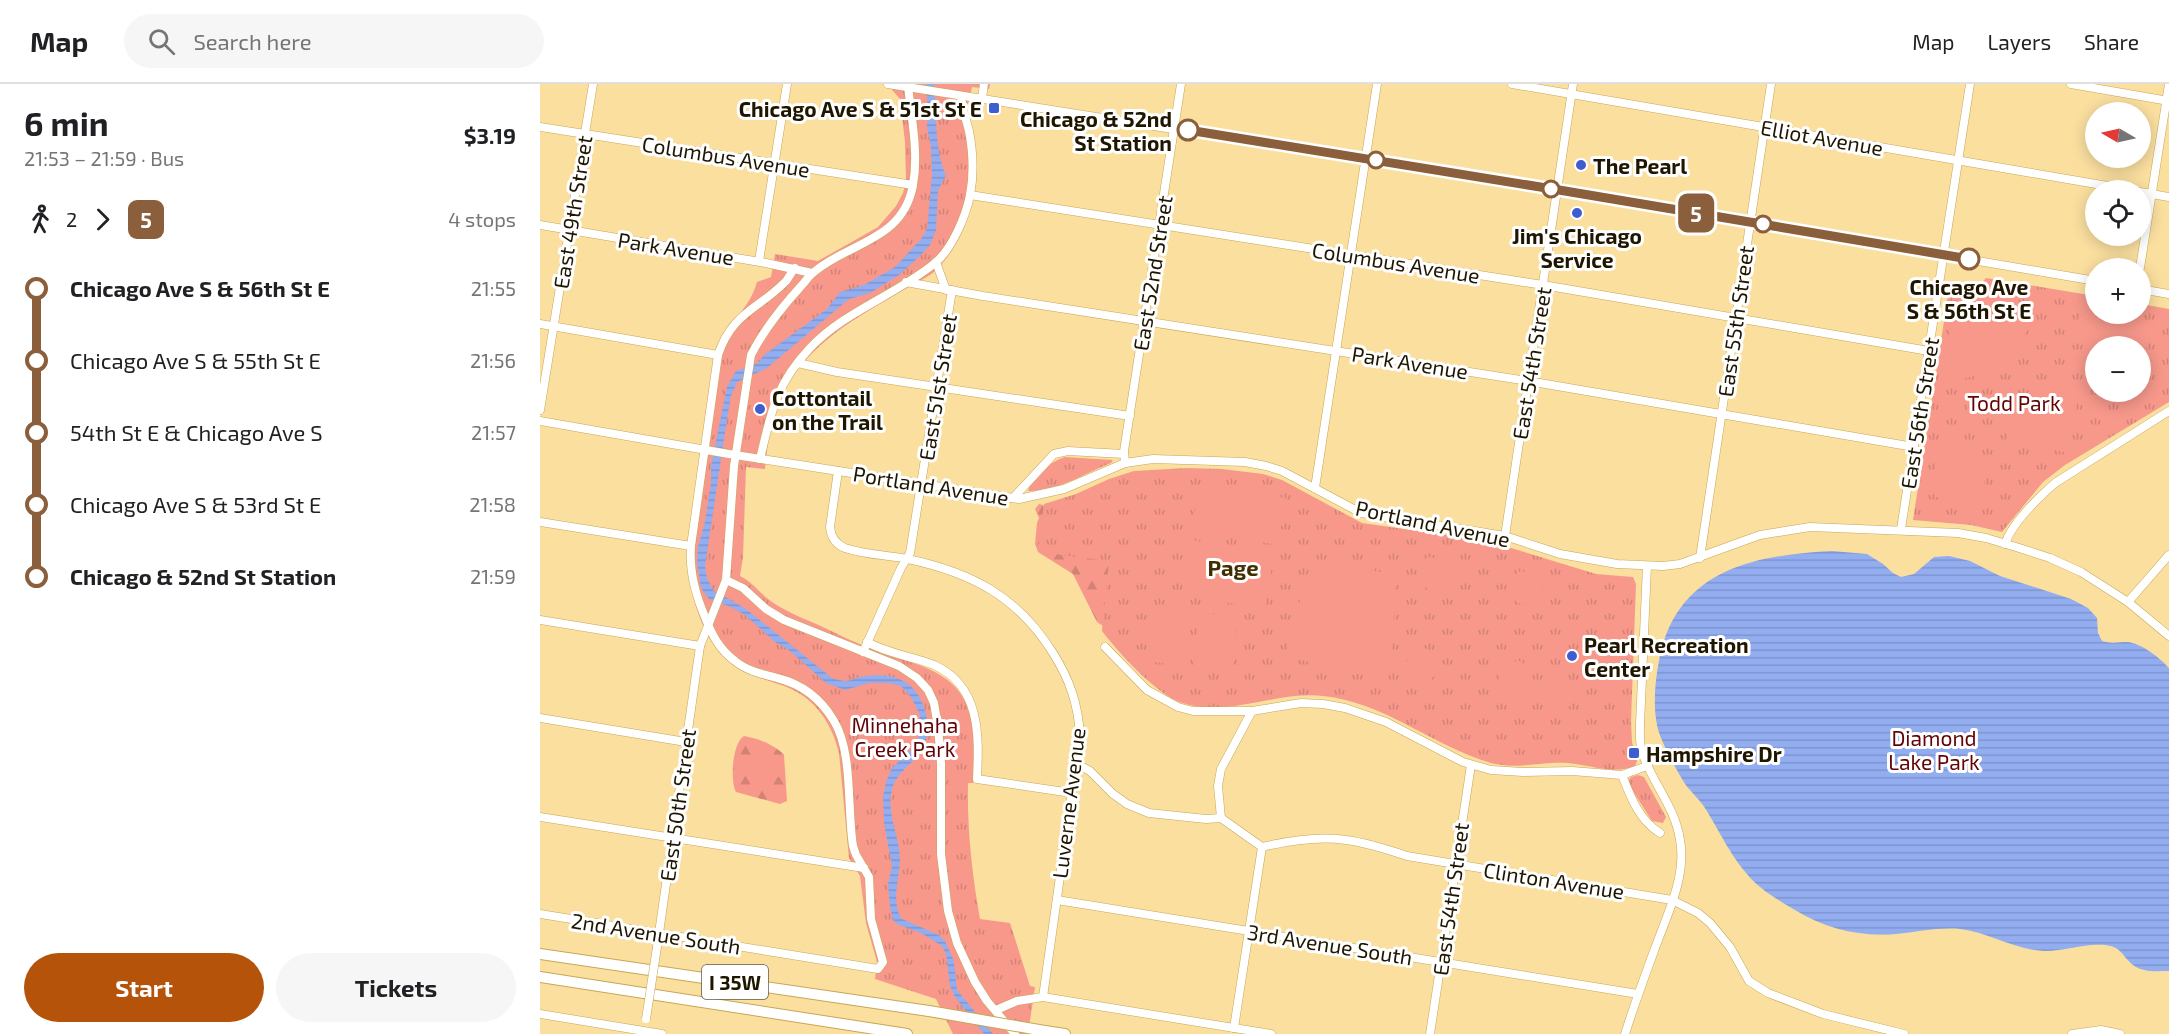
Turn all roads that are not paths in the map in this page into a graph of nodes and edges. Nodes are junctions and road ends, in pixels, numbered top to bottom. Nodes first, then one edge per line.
1 (593, 84) edge
2 (787, 84) edge
3 (888, 84) edge
4 (984, 84) edge
5 (1181, 84) edge
6 (1377, 84) edge
7 (1512, 84) edge
8 (1573, 84) edge
9 (1771, 84) edge
10 (1970, 84) edge
11 (2071, 84) edge
12 (2169, 84) edge
13 (908, 86) edge
14 (1571, 94) junction
15 (961, 96) junction
16 (982, 98) junction
17 (2168, 101) edge
18 (540, 127) edge
19 (1765, 127) junction
20 (1174, 128) junction
21 (585, 134) junction
22 (1366, 159) junction
23 (1958, 160) junction
24 (775, 163) junction
25 (2085, 182) edge
26 (913, 185) junction
27 (1557, 190) junction
28 (2151, 194) joint
29 (970, 195) junction
30 (2169, 197) edge
31 (1749, 222) junction
32 (540, 225) edge
33 (1159, 225) junction
34 (569, 230) junction
35 (1351, 255) junction
36 (1944, 255) junction
37 (759, 261) junction
38 (936, 262) junction
39 (795, 268) junction
40 (812, 273) junction
41 (2085, 279) edge
42 (906, 282) junction
43 (1543, 285) junction
44 (949, 290) junction
45 (2151, 291) edge
46 (2169, 294) edge
47 (1736, 318) junction
48 (1144, 320) junction
49 (540, 324) edge
50 (553, 327) junction
51 (1336, 351) junction
52 (1929, 351) junction
53 (718, 355) junction
54 (798, 363) junction
55 (1528, 381) junction
56 (937, 387) junction
57 (540, 410) edge
58 (2169, 411) edge
59 (1721, 414) junction
60 (1130, 416) junction
61 (540, 421) edge
62 (1914, 447) junction
63 (707, 450) junction
64 (732, 454) junction
65 (1124, 454) junction
66 (760, 459) junction
67 (1125, 463) junction
68 (838, 471) junction
69 (921, 483) junction
70 (1315, 488) junction
71 (1013, 498) junction
72 (540, 522) edge
73 (1901, 529) junction
74 (1505, 536) junction
75 (2005, 544) junction
76 (692, 546) junction
77 (2169, 555) edge
78 (1700, 558) junction
79 (908, 559) junction
80 (1647, 566) junction
81 (726, 580) junction
82 (2128, 602) junction
83 (540, 620) edge
84 (708, 626) junction
85 (2169, 636) edge
86 (867, 642) junction
87 (700, 646) junction
88 (1106, 646) dead end
89 (863, 651) junction
90 (1252, 711) junction
91 (540, 718) edge
92 (686, 742) junction
93 (1077, 764) junction
94 (1471, 765) junction
95 (1647, 766) junction
96 (1622, 775) junction
97 (1072, 793) junction
98 (540, 817) edge
99 (1221, 818) junction
100 (1660, 833) dead end
101 (672, 838) junction
102 (1262, 847) junction
103 (1455, 864) junction
104 (864, 868) junction
105 (1056, 900) junction
106 (1672, 900) junction
107 (540, 914) edge
108 (1249, 931) junction
109 (659, 934) junction
110 (540, 954) edge
111 (1440, 961) junction
112 (540, 977) edge
113 (1638, 994) junction
114 (1043, 997) junction
115 (996, 1010) junction
116 (540, 1014) edge
117 (1234, 1028) junction
118 (644, 1033) edge
119 (662, 1034) edge
120 (907, 1034) edge
121 (1015, 1034) edge
122 (1065, 1034) edge
123 (1271, 1034) edge
124 (1430, 1034) edge
125 (1625, 1034) edge
126 (1904, 1034) edge
127 (2072, 1034) edge
128 (2120, 1034) edge

1 - 21 street, East 49th Street
2 - 24 street
3 - 13 street
4 - 16 street
5 - 20 street, East 52nd Street
6 - 22 street
7 - 14 street, Elliot Avenue
8 - 14 street, East 54th Street
9 - 19 street, East 55th Street
10 - 23 street, East 56th Street
11 - 17 street
12 - 17 street
13 - 15 street
13 - 26 street
14 - 19 street, Elliot Avenue
14 - 27 street, East 54th Street
15 - 16 street
15 - 29 street
16 - 20 street
17 - 28 street
18 - 21 street, Columbus Avenue
19 - 23 street, Elliot Avenue
19 - 31 street, East 55th Street
20 - 22 street
20 - 33 street, East 52nd Street
21 - 24 street, Columbus Avenue
21 - 34 street, East 49th Street
22 - 27 street
22 - 35 street
23 - 25 street, Elliot Avenue
23 - 36 street, East 56th Street
24 - 26 street, Columbus Avenue
24 - 37 street
26 - 40 street, East 50th Street
27 - 31 street
27 - 43 street, East 54th Street
28 - 30 street
29 - 33 street, Columbus Avenue
29 - 38 street
31 - 36 street
31 - 47 street, East 55th Street
32 - 34 street, Park Avenue
33 - 35 street, Columbus Avenue
33 - 48 street, East 52nd Street
34 - 37 street, Park Avenue
34 - 50 street, East 49th Street
35 - 43 street, Columbus Avenue
35 - 51 street
36 - 41 street
36 - 52 street, East 56th Street
37 - 39 street, Park Avenue
38 - 42 street
38 - 44 street, East 51st Street
39 - 40 street, Park Avenue
39 - 53 street
40 - 64 street, East 50th Street
42 - 44 street, Park Avenue
42 - 54 street
43 - 47 street, Columbus Avenue
43 - 55 street, East 54th Street
44 - 48 street, Park Avenue
44 - 56 street, East 51st Street
45 - 46 street
47 - 52 street, Columbus Avenue
47 - 59 street, East 55th Street
48 - 51 street, Park Avenue
48 - 60 street, East 52nd Street
49 - 50 street
50 - 53 street
50 - 57 street, East 49th Street
51 - 55 street, Park Avenue
51 - 70 street
52 - 62 street, East 56th Street
53 - 63 street
54 - 56 street
54 - 66 street
55 - 59 street, Park Avenue
55 - 74 street, East 54th Street
56 - 60 street
56 - 69 street, East 51st Street
58 - 75 street
59 - 62 street, Park Avenue
59 - 78 street, East 55th Street
60 - 65 street, East 52nd Street
61 - 63 street, Portland Avenue
62 - 73 street, East 56th Street
63 - 64 street, Portland Avenue
63 - 76 street
64 - 66 street, Portland Avenue
64 - 81 street, East 50th Street
65 - 67 street, East 52nd Street
65 - 71 street
66 - 68 street, Portland Avenue
67 - 70 street, Portland Avenue
67 - 71 street, Portland Avenue
68 - 69 street, Portland Avenue
68 - 79 street, Luverne Avenue
69 - 71 street, Portland Avenue
69 - 79 street, East 51st Street
70 - 74 street, Portland Avenue
72 - 76 street
73 - 75 street, Portland Avenue
73 - 78 street, Portland Avenue
74 - 80 street, Portland Avenue
75 - 82 street, Portland Avenue
76 - 84 street
77 - 82 street
78 - 80 street, Portland Avenue
79 - 86 street, East 51st Street
79 - 93 street, Luverne Avenue
80 - 95 street
81 - 84 street, East 50th Street
81 - 89 street
82 - 85 street, Portland Avenue
83 - 87 street
84 - 87 street, East 50th Street
84 - 104 street
86 - 89 street, East 51st Street
86 - 97 street
87 - 92 street, East 50th Street
88 - 90 street
89 - 115 street
90 - 94 street
90 - 99 street
91 - 92 street
92 - 101 street, East 50th Street
93 - 97 street, Luverne Avenue
93 - 99 street
94 - 96 street
94 - 103 street, East 54th Street
95 - 96 street
95 - 106 street
96 - 100 street
97 - 105 street, Luverne Avenue
98 - 101 street
99 - 102 street
101 - 104 street
101 - 109 street, East 50th Street
102 - 103 street, Clinton Avenue
102 - 108 street
103 - 106 street, Clinton Avenue
103 - 111 street, East 54th Street
104 - 109 street, 2nd Avenue South
105 - 108 street, 3rd Avenue South
105 - 114 street, Luverne Avenue
106 - 113 street
106 - 126 street, Clinton Avenue
107 - 109 street, 2nd Avenue South
108 - 111 street, 3rd Avenue South
108 - 117 street
109 - 118 street, East 50th Street, bridge
110 - 122 highway, I 35W, bridge
111 - 113 street, 3rd Avenue South
111 - 124 street, East 54th Street
112 - 120 highway, I 35W
113 - 125 street
114 - 115 street
114 - 117 street
115 - 121 street
116 - 118 street
117 - 123 street
118 - 119 street
127 - 128 street

